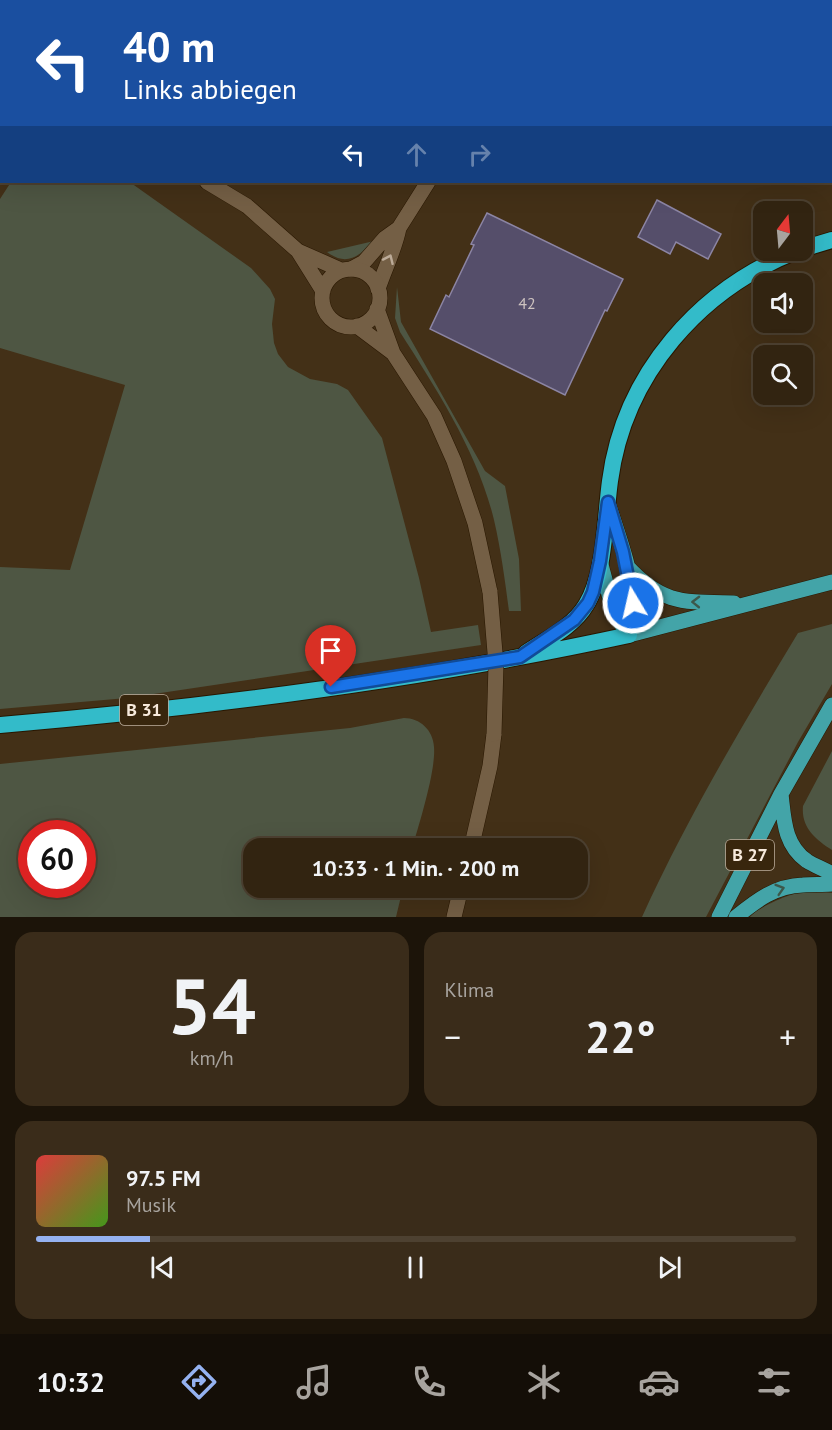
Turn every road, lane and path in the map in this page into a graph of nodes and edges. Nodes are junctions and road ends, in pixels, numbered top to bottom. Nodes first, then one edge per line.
1 (209, 183) edge
2 (427, 183) edge
3 (399, 228) junction
4 (832, 240) edge
5 (813, 246) edge
6 (298, 250) junction
7 (776, 261) edge
8 (346, 270) junction
9 (378, 289) junction
10 (323, 291) junction
11 (377, 309) junction
12 (357, 326) junction
13 (393, 353) junction
14 (608, 502) junction
15 (600, 561) junction
16 (626, 565) junction
17 (832, 582) edge
18 (755, 604) junction
19 (629, 635) junction
20 (520, 657) junction
21 (832, 705) edge
22 (0, 724) edge
23 (782, 794) junction
24 (474, 838) edge
25 (832, 874) edge
26 (832, 884) edge
27 (459, 898) edge
28 (454, 917) edge
29 (719, 917) edge
30 (736, 917) edge

1 - 6 main road
2 - 3 main road
3 - 8 main road
9 -> 3 main road
4 - 5 highway
6 - 8 main road
6 - 10 main road
7 - 14 highway
8 - 9 main road
8 - 10 main road
9 - 11 main road
10 - 12 main road
11 - 12 main road
11 - 13 main road
12 - 13 main road
13 - 24 main road, bridge
14 - 15 highway
14 - 16 main road
15 - 19 main road
15 - 20 highway
18 -> 16 main road
16 - 19 main road
17 - 18 main road, B 31
18 - 19 main road, B 31
19 - 20 highway, B 31
20 - 22 highway, B 31
21 - 23 main road, B 27
23 - 25 main road
23 - 29 main road, B 27
30 -> 26 main road
27 - 28 main road

